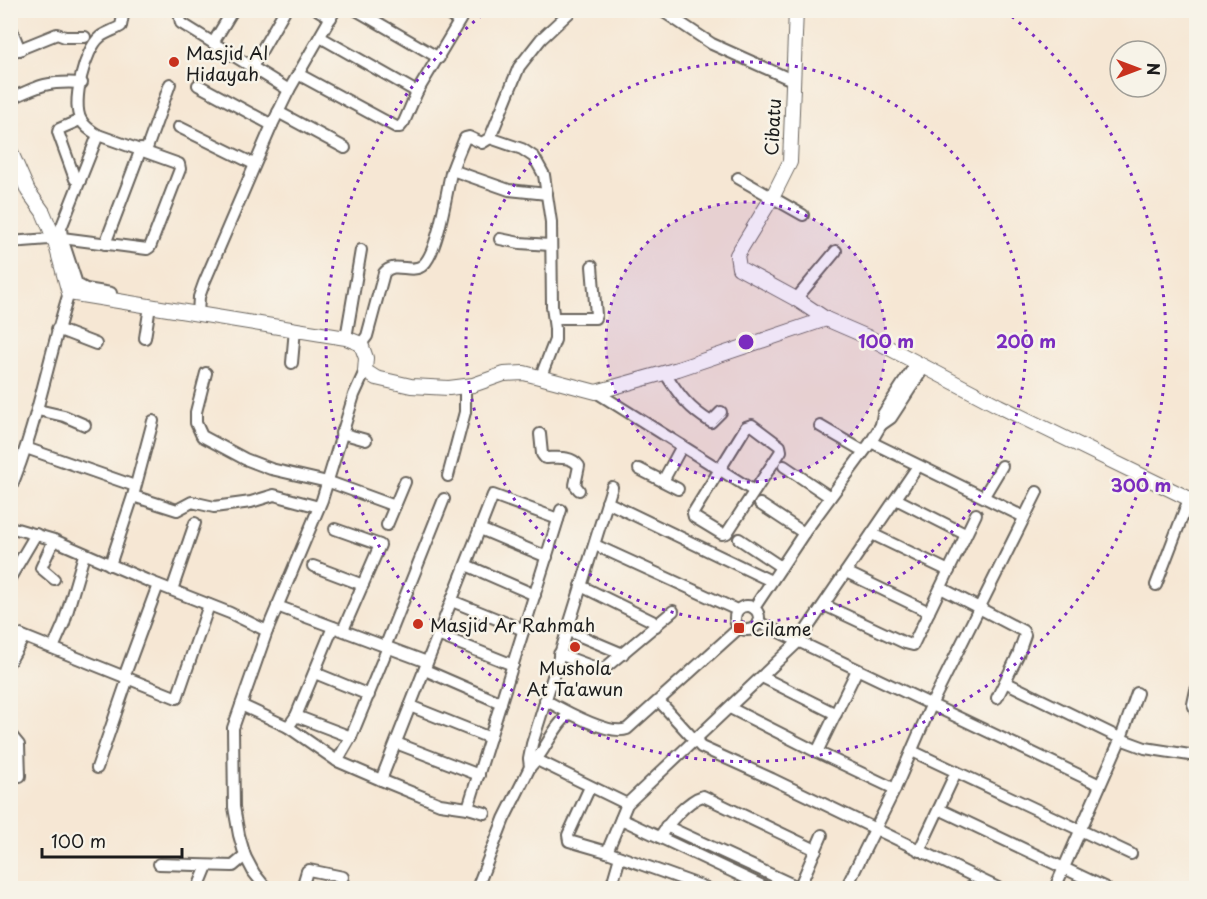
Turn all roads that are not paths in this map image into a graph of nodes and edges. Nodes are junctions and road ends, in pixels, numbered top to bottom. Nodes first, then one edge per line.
1 (124, 10) edge
2 (184, 10) edge
3 (233, 10) edge
4 (285, 10) edge
5 (318, 10) edge
6 (356, 10) edge
7 (441, 10) edge
8 (466, 10) edge
9 (572, 10) edge
10 (661, 10) edge
11 (796, 10) edge
12 (333, 14) edge
13 (459, 21) junction
14 (10, 26) edge
15 (85, 37) dead end
16 (320, 37) junction
17 (213, 43) junction
18 (15, 52) edge
19 (439, 58) junction
20 (252, 67) junction
21 (298, 74) junction
22 (792, 80) junction
23 (82, 82) junction
24 (170, 84) dead end
25 (198, 85) dead end
26 (289, 90) junction
27 (417, 92) junction
28 (10, 99) edge
29 (278, 112) junction
30 (81, 120) junction
31 (272, 125) junction
32 (179, 126) dead end
33 (98, 135) junction
34 (490, 138) junction
35 (345, 148) dead end
36 (143, 150) junction
37 (12, 160) edge
38 (254, 164) junction
39 (452, 170) junction
40 (738, 178) dead end
41 (80, 182) junction
42 (547, 194) junction
43 (773, 196) junction
44 (803, 215) dead end
45 (58, 238) junction
46 (500, 239) dead end
47 (10, 242) edge
48 (105, 244) junction
49 (550, 245) junction
50 (361, 250) dead end
51 (836, 251) dead end
52 (592, 266) dead end
53 (69, 293) junction
54 (796, 299) junction
55 (169, 304) dead end
56 (150, 306) junction
57 (199, 309) junction
58 (555, 318) junction
59 (826, 319) junction
60 (57, 329) junction
61 (295, 330) junction
62 (145, 338) dead end
63 (346, 338) junction
64 (96, 344) dead end
65 (361, 344) junction
66 (292, 363) dead end
67 (921, 364) junction
68 (365, 371) junction
69 (206, 373) dead end
70 (665, 373) junction
71 (541, 376) junction
72 (465, 387) junction
73 (596, 393) junction
74 (38, 410) junction
75 (721, 412) dead end
76 (153, 420) dead end
77 (85, 425) dead end
78 (820, 426) dead end
79 (341, 433) junction
80 (540, 434) dead end
81 (366, 440) dead end
82 (871, 442) junction
83 (682, 446) junction
84 (26, 448) junction
85 (863, 452) junction
86 (784, 466) dead end
87 (918, 466) junction
88 (1002, 466) dead end
89 (639, 469) dead end
90 (720, 469) junction
91 (448, 476) dead end
92 (663, 481) junction
93 (327, 482) junction
94 (405, 482) dead end
95 (612, 487) dead end
96 (678, 489) dead end
97 (10, 490) edge
98 (579, 490) dead end
99 (134, 491) junction
100 (754, 491) junction
101 (1037, 492) dead end
102 (984, 496) junction
103 (830, 497) junction
104 (444, 499) dead end
105 (1194, 499) edge
106 (896, 500) junction
107 (607, 502) junction
108 (760, 504) dead end
109 (395, 506) junction
110 (319, 507) junction
111 (976, 514) dead end
112 (1024, 517) junction
113 (195, 524) dead end
114 (387, 525) dead end
115 (10, 527) edge
116 (335, 529) dead end
117 (480, 529) junction
118 (804, 533) junction
119 (36, 534) junction
120 (872, 534) junction
121 (965, 534) junction
122 (739, 539) dead end
123 (54, 540) junction
124 (595, 545) junction
125 (84, 555) junction
126 (547, 557) junction
127 (466, 565) junction
128 (110, 566) junction
129 (313, 566) dead end
130 (781, 567) junction
131 (949, 571) junction
132 (846, 572) junction
133 (10, 578) edge
134 (54, 579) dead end
135 (771, 581) junction
136 (158, 585) junction
137 (363, 585) junction
138 (1156, 585) dead end
139 (581, 586) junction
140 (941, 588) junction
141 (172, 590) junction
142 (535, 595) junction
143 (452, 601) junction
144 (209, 605) junction
145 (824, 605) junction
146 (277, 606) junction
147 (980, 608) junction
148 (754, 609) junction
149 (737, 610) junction
150 (673, 611) dead end
151 (929, 612) junction
152 (758, 622) junction
153 (656, 626) junction
154 (338, 628) junction
155 (739, 628) junction
156 (524, 630) junction
157 (566, 630) junction
158 (10, 631) edge
159 (267, 631) junction
160 (438, 635) junction
161 (24, 637) junction
162 (798, 642) junction
163 (386, 647) junction
164 (53, 648) junction
165 (559, 654) junction
166 (623, 654) junction
167 (10, 661) edge
168 (513, 665) junction
169 (426, 666) junction
170 (857, 670) junction
171 (315, 673) junction
172 (126, 677) junction
173 (762, 677) junction
174 (1005, 682) junction
175 (1197, 690) edge
176 (1137, 693) dead end
177 (369, 694) junction
178 (997, 698) dead end
179 (545, 700) junction
180 (659, 701) junction
181 (501, 703) junction
182 (241, 705) junction
183 (931, 705) junction
184 (410, 706) junction
185 (730, 708) junction
186 (1197, 711) edge
187 (569, 714) junction
188 (836, 714) junction
189 (296, 716) junction
190 (288, 727) junction
191 (10, 734) edge
192 (351, 737) junction
193 (490, 738) junction
194 (1121, 738) junction
195 (695, 741) junction
196 (396, 743) junction
197 (912, 751) junction
198 (817, 752) junction
199 (1197, 756) edge
200 (338, 761) junction
201 (533, 763) junction
202 (97, 768) dead end
203 (956, 772) junction
204 (479, 775) junction
205 (20, 776) dead end
206 (381, 780) junction
207 (1100, 785) junction
208 (590, 787) junction
209 (895, 789) junction
210 (627, 804) junction
211 (468, 808) junction
212 (939, 809) junction
213 (485, 813) dead end
214 (621, 819) junction
215 (666, 826) junction
216 (876, 830) junction
217 (1081, 832) junction
218 (822, 835) dead end
219 (660, 837) junction
220 (816, 850) junction
221 (919, 851) junction
222 (607, 852) junction
223 (1131, 854) dead end
224 (245, 856) junction
225 (620, 857) junction
226 (159, 864) dead end
227 (207, 866) junction
228 (1064, 870) junction
229 (343, 877) dead end
230 (198, 888) edge
231 (266, 888) edge
232 (302, 888) edge
233 (477, 888) edge
234 (611, 888) edge
235 (707, 888) edge
236 (767, 888) edge
237 (797, 888) edge
238 (846, 888) edge
239 (998, 888) edge
240 (1055, 888) edge
241 (1106, 888) edge

1 - 23 street
2 - 17 street
3 - 17 street
4 - 20 street
5 - 12 street
6 - 19 street
7 - 13 street
8 - 13 street
9 - 34 street
10 - 22 street
11 - 22 street, Cibatu
12 - 16 street
13 - 19 street
14 - 18 street
15 - 18 street
16 - 21 street
16 - 27 street
17 - 20 street
19 - 27 street
20 - 26 street
21 - 26 street
21 - 27 street
22 - 43 street, Cibatu
23 - 28 street
23 - 30 street
24 - 36 street
25 - 31 street
26 - 29 street
29 - 31 street
29 - 35 street
30 - 33 street
30 - 41 street
31 - 38 street
32 - 38 street
33 - 36 street
33 - 41 street
34 - 39 street
34 - 42 street
36 - 48 street
36 - 48 street
37 - 45 street
38 - 57 street
39 - 42 street
39 - 65 street
40 - 43 street
41 - 45 street
42 - 49 street
43 - 44 street
43 - 54 street, Cibatu
45 - 47 street
45 - 48 street
45 - 53 street
45 - 55 street
46 - 49 street
49 - 58 street
50 - 63 street
51 - 54 street
52 - 58 street
53 - 56 street
53 - 60 street
54 - 59 street
56 - 57 street
56 - 62 street
57 - 61 street
58 - 71 street
59 - 67 street
59 - 70 street
60 - 64 street
60 - 74 street
61 - 63 street
61 - 66 street
63 - 65 street
65 - 68 street
67 - 82 street
67 - 105 street
68 - 72 street
68 - 79 street
69 - 93 street
70 - 73 street
70 - 75 street
71 - 72 street
71 - 73 street
72 - 91 street
73 - 83 street
74 - 77 street
74 - 84 street
76 - 99 street
78 - 85 street
79 - 81 street
79 - 93 street
80 - 98 street
82 - 85 street
82 - 87 street
83 - 90 street
83 - 92 street
84 - 97 street
84 - 99 street
85 - 103 street
86 - 103 street
87 - 102 street
87 - 106 street
88 - 102 street
89 - 92 street
90 - 100 street
90 - 100 street
90 - 100 street
92 - 96 street
93 - 109 street
93 - 110 street
94 - 109 street
95 - 107 street
99 - 110 street
99 - 128 street
101 - 112 street
102 - 112 street
103 - 118 street
104 - 163 street
105 - 138 street
106 - 120 street
106 - 121 street
107 - 124 street
107 - 135 street
108 - 118 street
109 - 114 street
110 - 146 street
111 - 121 street
112 - 147 street
113 - 141 street
115 - 119 street
116 - 137 street
117 - 126 street
117 - 126 street
117 - 127 street
118 - 130 street
119 - 123 street
119 - 133 street
120 - 131 street
120 - 132 street
121 - 131 street
122 - 130 street
123 - 125 street
123 - 134 street
124 - 139 street
124 - 149 street
125 - 128 street
125 - 164 street
126 - 142 street
127 - 142 street
127 - 143 street
128 - 136 street
129 - 137 street
130 - 135 street
131 - 140 street
132 - 145 street
132 - 151 street
135 - 148 street
136 - 141 street
136 - 172 street
137 - 154 street
139 - 153 street
139 - 157 street
140 - 147 street
140 - 151 street
141 - 144 street
142 - 156 street
143 - 156 street
143 - 160 street
144 - 159 street
144 - 172 street
145 - 151 street
145 - 162 street
146 - 154 street
146 - 159 street
147 - 174 street
147 - 183 street
148 - 149 street
148 - 152 street
149 - 155 street
150 - 153 street
152 - 155 street
152 - 162 street
153 - 166 street
154 - 163 street
154 - 171 street
155 - 180 street
156 - 168 street
157 - 165 street
157 - 166 street
158 - 161 street
159 - 182 street
160 - 168 street
160 - 169 street
161 - 164 street
161 - 167 street
162 - 170 street
162 - 173 street
163 - 169 street
163 - 177 street
164 - 172 street
165 - 166 street
165 - 179 street
168 - 181 street
169 - 181 street
169 - 184 street
170 - 183 street
170 - 188 street
171 - 177 street
171 - 189 street
172 - 202 street
173 - 185 street
173 - 188 street
174 - 178 street
174 - 194 street
175 - 186 street
176 - 194 street
177 - 192 street
179 - 187 street
179 - 201 street
180 - 187 street
180 - 195 street
181 - 193 street
182 - 190 street
182 - 224 street
183 - 197 street
183 - 207 street
184 - 193 street
184 - 196 street
185 - 195 street
185 - 198 street
187 - 201 street
188 - 198 street
189 - 190 street
189 - 192 street
190 - 200 street
191 - 205 street
192 - 200 street
193 - 204 street
194 - 199 street
194 - 207 street
195 - 210 street
195 - 216 street
196 - 204 street
196 - 206 street
197 - 203 street
197 - 209 street
198 - 209 street
200 - 206 street
201 - 208 street
201 - 233 street
203 - 212 street
203 - 217 street
204 - 211 street
206 - 211 street
207 - 217 street
208 - 210 street
208 - 222 street
209 - 216 street
210 - 214 street
211 - 213 street
212 - 221 street
212 - 228 street
214 - 219 street
214 - 222 street
215 - 219 street
215 - 220 street
215 - 237 street
216 - 221 street
216 - 238 street
217 - 223 street
217 - 228 street
218 - 220 street
219 - 236 street
220 - 237 street
221 - 239 street
222 - 225 street
224 - 227 street
224 - 231 street
225 - 234 street
225 - 235 street
226 - 227 street
227 - 230 street
228 - 240 street
228 - 241 street
229 - 232 street

